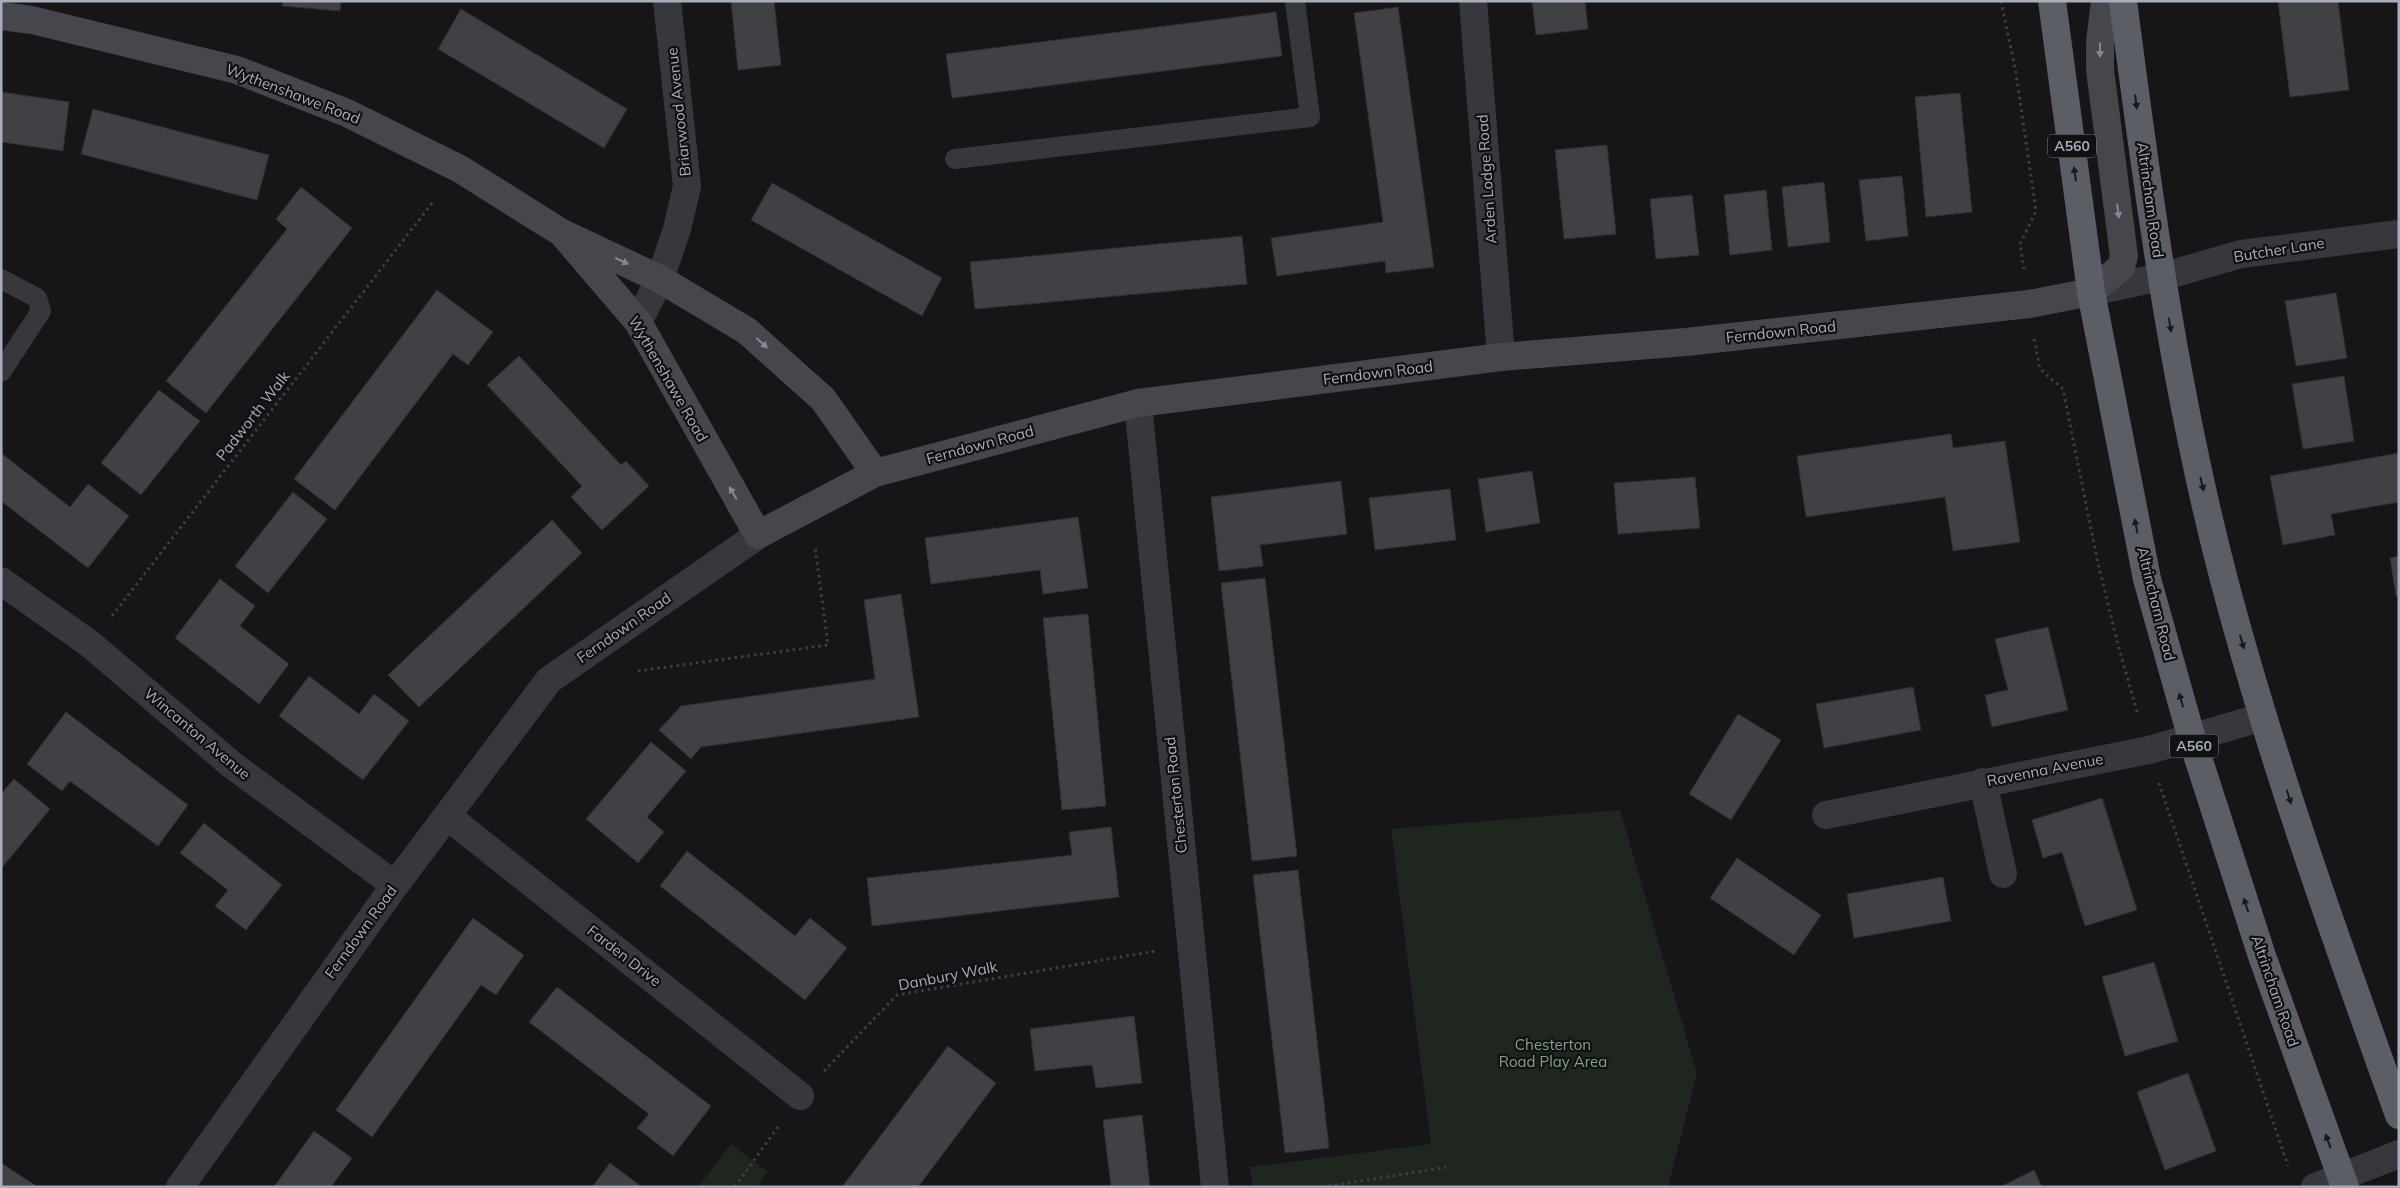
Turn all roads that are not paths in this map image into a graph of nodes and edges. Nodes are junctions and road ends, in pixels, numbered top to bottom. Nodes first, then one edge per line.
1 (667, 1) edge
2 (1296, 1) edge
3 (1473, 1) edge
4 (2052, 1) edge
5 (2105, 1) edge
6 (2123, 1) edge
7 (1, 16) edge
8 (955, 159) dead end
9 (562, 233) junction
10 (2399, 234) edge
11 (2161, 277) junction
12 (1, 279) edge
13 (660, 279) junction
14 (2091, 292) junction
15 (638, 322) junction
16 (1500, 357) junction
17 (1, 372) edge
18 (1138, 403) junction
19 (875, 473) junction
20 (758, 535) junction
21 (1, 581) edge
22 (2263, 717) junction
23 (2192, 739) junction
24 (1983, 782) junction
25 (1826, 815) dead end
26 (446, 816) junction
27 (2003, 874) dead end
28 (395, 885) junction
29 (800, 1096) road end
30 (2399, 1115) edge
31 (2399, 1154) edge
32 (2343, 1182) edge
33 (180, 1187) edge
34 (1215, 1187) edge
35 (2315, 1187) edge

1 - 13 street, Briarwood Avenue
2 - 8 lane
3 - 16 street, Arden Lodge Road
14 -> 4 highway, Altrincham Road / A560
5 -> 14 main road
6 -> 11 highway, Altrincham Road
7 - 9 main road, Wythenshawe Road
9 -> 13 main road, Wythenshawe Road
9 - 15 main road, Wythenshawe Road
10 - 11 street, Butcher Lane
11 - 14 street, Butcher Lane
11 -> 22 highway, Altrincham Road
12 - 17 lane
13 - 15 street, Briarwood Avenue
13 -> 19 main road, Wythenshawe Road
14 - 16 main road, Ferndown Road
23 -> 14 highway, Altrincham Road / A560
20 -> 15 main road, Wythenshawe Road
16 - 18 main road, Ferndown Road
18 - 19 main road, Ferndown Road
18 - 34 street, Chesterton Road
19 - 20 main road, Ferndown Road
20 - 26 street, Ferndown Road
21 - 28 street, Wincanton Avenue
22 - 23 street, Ravenna Avenue
22 -> 30 highway, Altrincham Road
23 - 24 street, Ravenna Avenue
32 -> 23 highway, Altrincham Road / A560
24 - 25 street, Ravenna Avenue
24 - 27 street
26 - 28 street, Ferndown Road
26 - 29 street, Farden Drive
28 - 33 street, Ferndown Road
31 - 32 street
32 - 35 street

